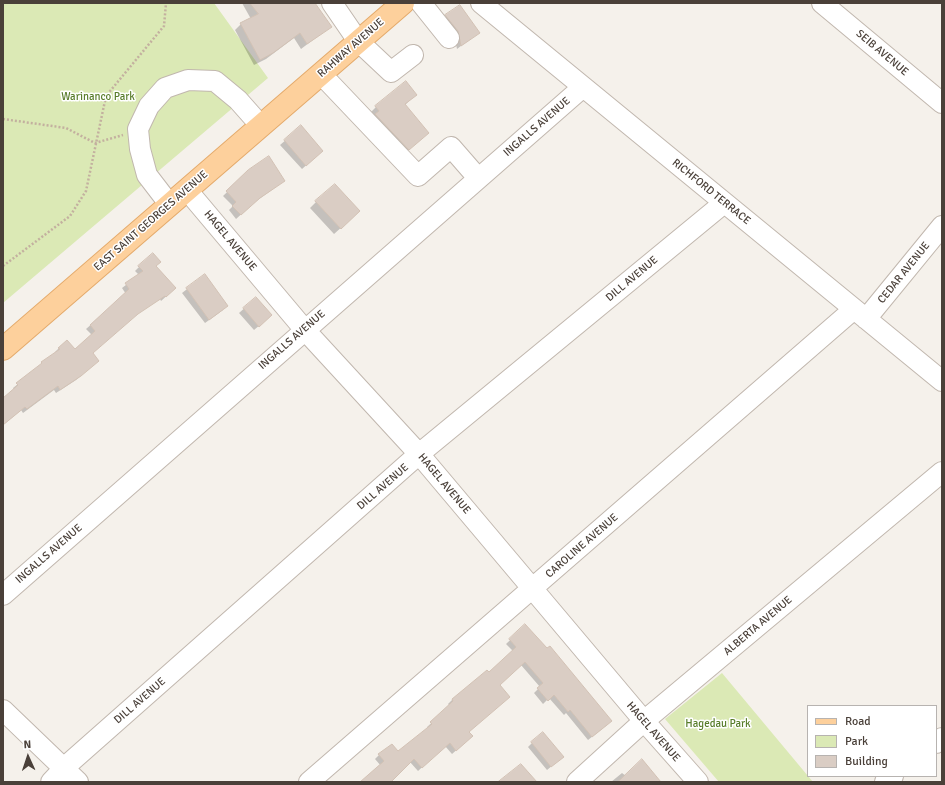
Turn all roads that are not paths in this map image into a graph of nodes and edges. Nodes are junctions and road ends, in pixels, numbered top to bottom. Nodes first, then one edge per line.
1 (332, 3) edge
2 (403, 3) edge
3 (421, 3) edge
4 (481, 3) edge
5 (822, 3) edge
6 (449, 38) dead end
7 (358, 41) junction
8 (412, 55) dead end
9 (321, 74) junction
10 (583, 87) junction
11 (298, 92) joint
12 (942, 103) edge
13 (261, 126) junction
14 (478, 178) junction
15 (187, 190) junction
16 (724, 203) junction
17 (170, 205) junction
18 (942, 226) edge
19 (860, 314) junction
20 (304, 329) junction
21 (3, 349) edge
22 (942, 381) edge
23 (419, 454) junction
24 (942, 472) edge
25 (532, 589) junction
26 (3, 594) edge
27 (3, 710) edge
28 (644, 722) junction
29 (64, 778) edge
30 (309, 782) edge
31 (577, 782) edge
32 (698, 782) edge

1 - 7 street
2 - 7 main road, RAHWAY AVENUE
3 - 6 street
4 - 10 street, RICHFORD TERRACE
5 - 12 street, SEIB AVENUE
7 - 8 street
7 - 9 main road, RAHWAY AVENUE
9 - 11 main road, RAHWAY AVENUE
9 - 14 street
10 - 14 street, INGALLS AVENUE
10 - 16 street, RICHFORD TERRACE
11 - 13 main road, EAST SAINT GEORGES AVENUE
13 - 15 main road, EAST SAINT GEORGES AVENUE
13 - 17 street
14 - 20 street, INGALLS AVENUE
15 - 17 main road, EAST SAINT GEORGES AVENUE
15 - 20 street, HAGEL AVENUE
16 - 19 street, RICHFORD TERRACE
16 - 23 street, DILL AVENUE
17 - 21 main road, EAST SAINT GEORGES AVENUE
18 - 19 street, CEDAR AVENUE
19 - 22 street, RICHFORD TERRACE
19 - 25 street, CAROLINE AVENUE
20 - 23 street, HAGEL AVENUE
20 - 26 street, INGALLS AVENUE
23 - 25 street, HAGEL AVENUE
23 - 29 street, DILL AVENUE
24 - 28 street, ALBERTA AVENUE
25 - 28 street, HAGEL AVENUE
25 - 30 street, CAROLINE AVENUE
27 - 29 street
28 - 31 street, ALBERTA AVENUE
28 - 32 street, HAGEL AVENUE

